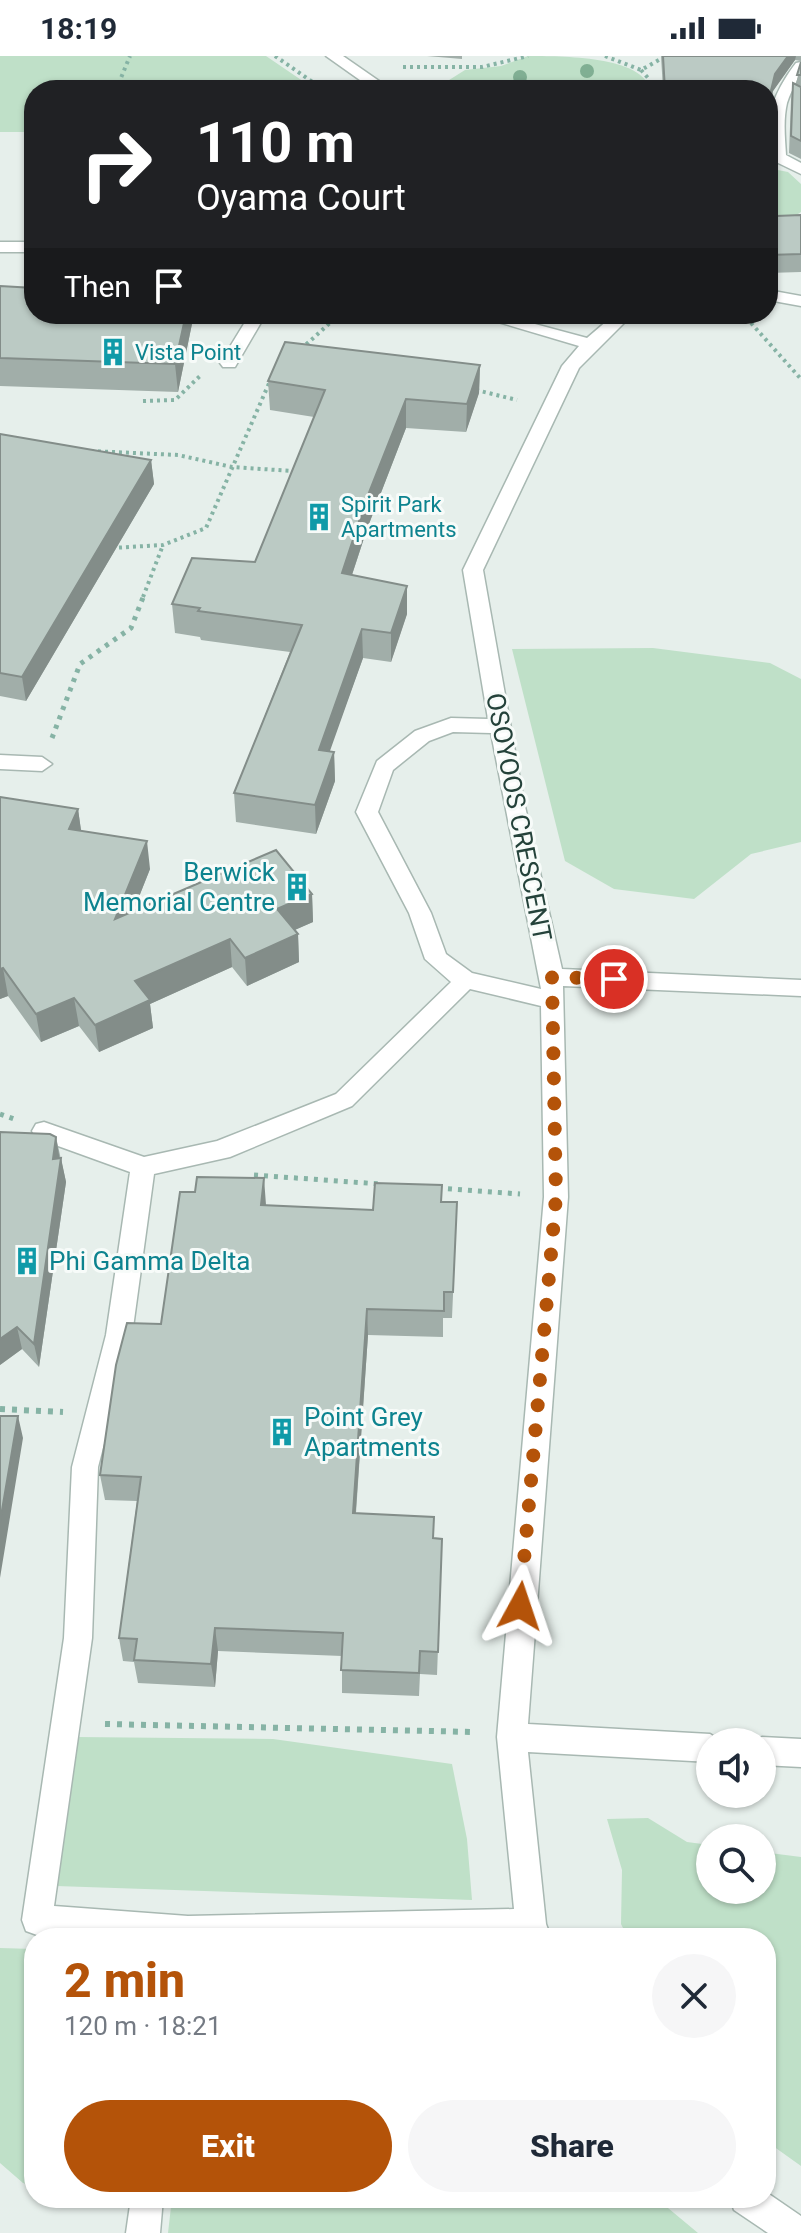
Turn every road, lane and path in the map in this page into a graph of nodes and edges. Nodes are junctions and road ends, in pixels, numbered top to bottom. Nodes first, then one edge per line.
1 (130, 56) edge
2 (275, 56) edge
3 (528, 56) edge
4 (605, 56) edge
5 (666, 56) edge
6 (339, 60) edge
7 (801, 66) edge
8 (641, 70) junction
9 (118, 80) edge
10 (310, 80) edge
11 (369, 80) edge
12 (649, 80) edge
13 (778, 101) edge
14 (778, 161) edge
15 (801, 169) edge
16 (0, 247) edge
17 (24, 247) edge
18 (778, 297) edge
19 (801, 301) edge
20 (252, 324) edge
21 (329, 324) edge
22 (516, 324) edge
23 (613, 324) edge
24 (752, 324) edge
25 (590, 344) junction
26 (291, 358) edge
27 (229, 363) dead end
28 (205, 371) dead end
29 (274, 373) edge
30 (801, 379) edge
31 (466, 388) edge
32 (517, 400) dead end
33 (143, 401) dead end
34 (89, 451) edge
35 (232, 467) junction
36 (292, 471) edge
37 (163, 545) junction
38 (106, 547) edge
39 (499, 726) junction
40 (0, 762) edge
41 (42, 764) joint
42 (465, 980) junction
43 (552, 988) junction
44 (801, 988) edge
45 (44, 1131) edge
46 (143, 1167) junction
47 (253, 1175) edge
48 (391, 1185) edge
49 (437, 1188) edge
50 (556, 1197) junction
51 (0, 1409) edge
52 (99, 1413) junction
53 (65, 1724) junction
54 (512, 1737) junction
55 (696, 1747) edge
56 (776, 1752) edge
57 (801, 1753) edge
58 (123, 1928) edge
59 (534, 1928) edge
60 (146, 2208) edge
61 (761, 2208) edge
62 (143, 2233) edge
63 (797, 2233) edge

1 - 9 path
2 - 10 path
3 - 6 path
4 - 8 path
5 - 8 path
6 - 11 street
7 - 13 street
8 - 12 path
14 - 15 street
16 - 17 street
18 - 19 street
20 - 27 street
21 - 26 path
22 - 25 street
23 - 25 street, OSOYOOS CRESCENT
24 - 30 path
25 - 39 street, OSOYOOS CRESCENT
28 - 33 path
29 - 35 path
31 - 32 path
34 - 35 path
35 - 36 path
35 - 37 path
37 - 38 path
37 - 41 path
39 - 42 street
39 - 43 street, OSOYOOS CRESCENT
40 - 41 street
42 - 43 street
42 - 46 street
43 - 44 street
43 - 50 street, OSOYOOS CRESCENT
45 - 46 street
46 - 52 street
47 - 48 path
49 - 50 path
50 - 54 street, OSOYOOS CRESCENT
51 - 52 path
52 - 53 street
53 - 54 path
53 - 58 street
54 - 55 street
54 - 59 street, OSOYOOS CRESCENT
56 - 57 street
60 - 62 street
61 - 63 street

